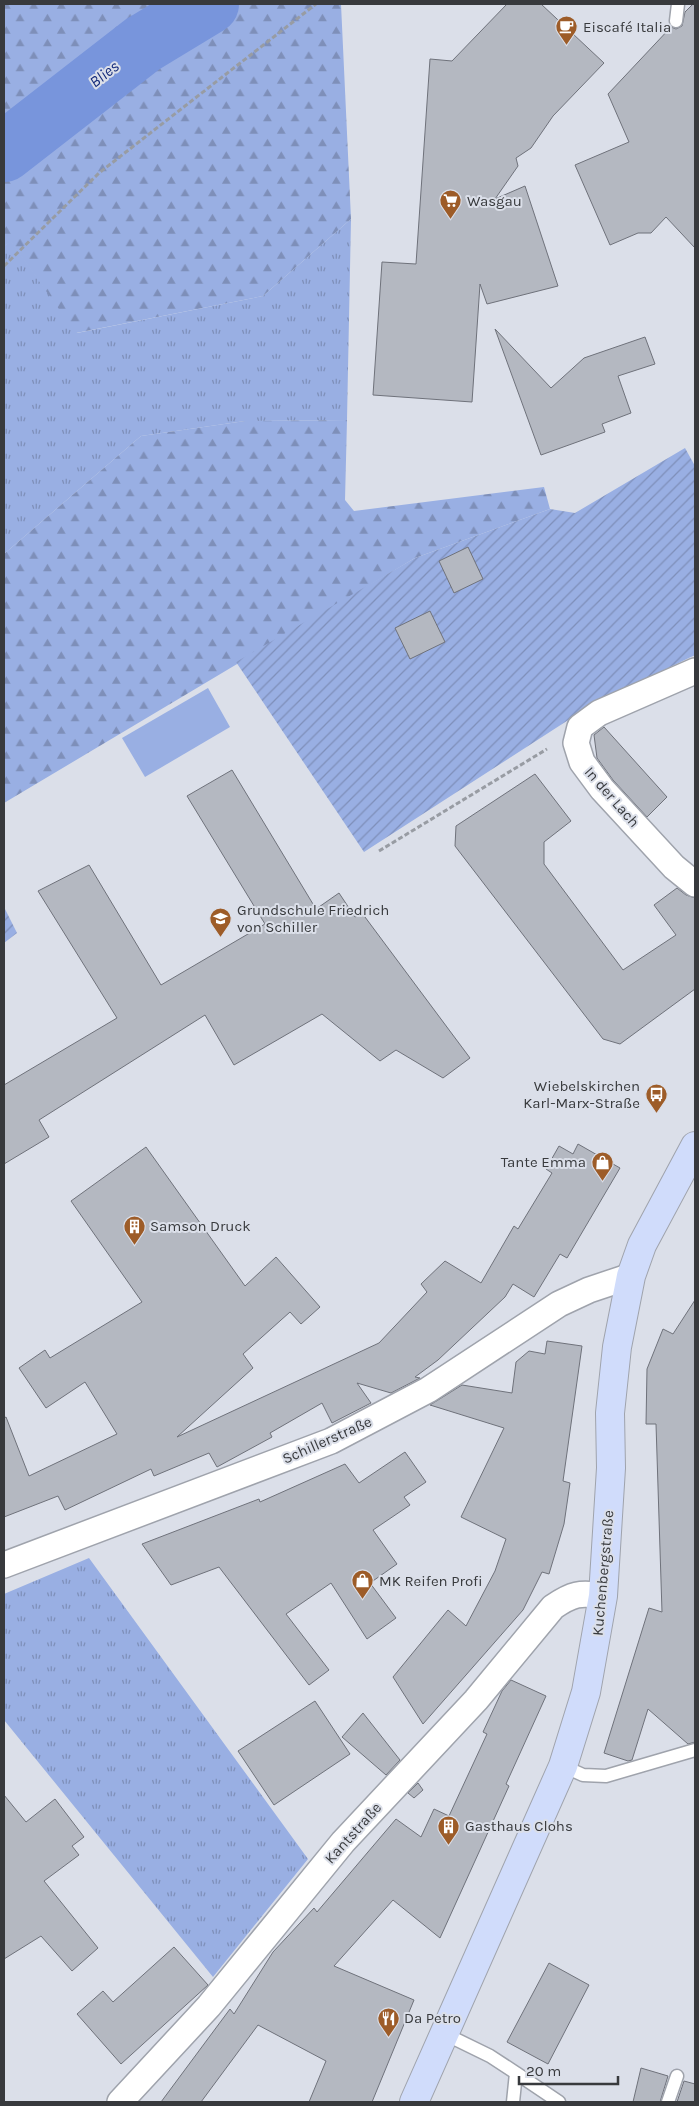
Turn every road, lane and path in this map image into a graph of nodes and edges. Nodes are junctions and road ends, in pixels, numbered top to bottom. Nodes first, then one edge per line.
1 (316, 4) edge
2 (678, 4) edge
3 (676, 21) dead end
4 (4, 266) edge
5 (695, 671) edge
6 (576, 743) junction
7 (379, 851) dead end
8 (695, 884) edge
9 (695, 1146) edge
10 (631, 1276) junction
11 (4, 1565) edge
12 (603, 1596) junction
13 (695, 1750) edge
14 (563, 1766) junction
15 (443, 2033) junction
16 (516, 2073) junction
17 (676, 2076) dead end
18 (120, 2102) edge
19 (414, 2102) edge
20 (513, 2102) edge
21 (559, 2102) edge
22 (668, 2102) edge

1 - 4 path
2 - 3 lane
5 - 6 street
6 - 7 path
6 - 8 street, In der Lach
9 - 10 main road, Kuchenbergstraße
10 - 11 street, Schillerstraße
10 - 12 main road, Kuchenbergstraße
12 - 14 main road, Kuchenbergstraße
12 - 18 street, Kantstraße
13 - 14 lane
14 - 15 main road, Kuchenbergstraße
15 - 16 lane
15 - 19 main road, Kuchenbergstraße
16 - 20 lane
16 - 21 lane
17 - 22 lane

